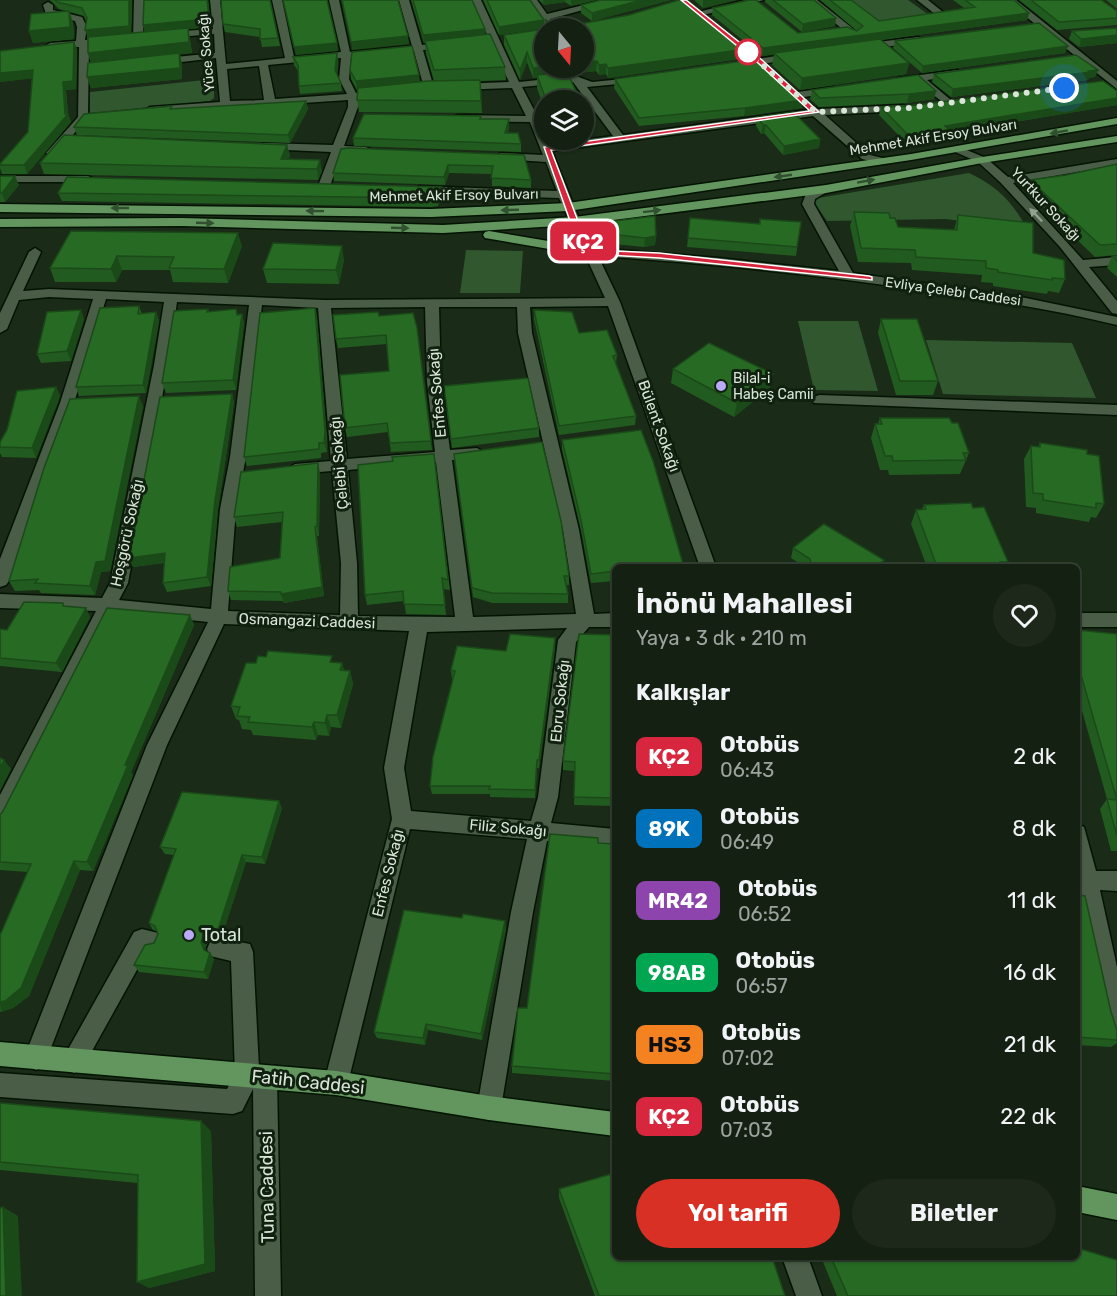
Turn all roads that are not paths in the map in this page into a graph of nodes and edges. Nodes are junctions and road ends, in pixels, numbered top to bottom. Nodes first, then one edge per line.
1 (139, 0) edge
2 (215, 0) edge
3 (277, 0) edge
4 (334, 0) edge
5 (404, 0) edge
6 (476, 0) edge
7 (532, 0) edge
8 (613, 0) edge
9 (811, 0) edge
10 (922, 0) edge
11 (1010, 0) edge
12 (760, 3) edge
13 (48, 5) dead end
14 (938, 12) edge
15 (699, 13) edge
16 (544, 18) joint
17 (848, 29) junction
18 (219, 31) junction
19 (828, 32) edge
20 (161, 36) edge
21 (150, 37) edge
22 (138, 38) junction
23 (928, 39) edge
24 (82, 43) junction
25 (461, 44) edge
26 (869, 46) junction
27 (34, 48) edge
28 (417, 48) junction
29 (850, 48) edge
30 (744, 50) edge
31 (346, 54) junction
32 (810, 54) edge
33 (220, 55) junction
34 (1078, 56) junction
35 (1066, 58) edge
36 (290, 60) junction
37 (145, 63) edge
38 (263, 63) junction
39 (764, 65) junction
40 (903, 65) edge
41 (220, 67) junction
42 (725, 67) edge
43 (964, 72) edge
44 (655, 77) edge
45 (586, 78) edge
46 (918, 78) junction
47 (576, 79) junction
48 (884, 83) edge
49 (1099, 83) edge
50 (1114, 84) edge
51 (516, 85) junction
52 (591, 85) junction
53 (850, 88) edge
54 (395, 91) edge
55 (353, 96) junction
56 (270, 102) junction
57 (225, 103) junction
58 (142, 111) edge
59 (816, 112) junction
60 (94, 116) edge
61 (83, 117) junction
62 (442, 118) edge
63 (534, 119) joint
64 (1117, 121) edge
65 (619, 137) junction
66 (1117, 139) edge
67 (247, 146) edge
68 (339, 149) junction
69 (374, 150) edge
70 (547, 150) edge
71 (957, 150) junction
72 (549, 154) junction
73 (492, 156) edge
74 (982, 160) junction
75 (882, 161) junction
76 (1117, 162) edge
77 (38, 170) junction
78 (0, 179) edge
79 (102, 180) edge
80 (1005, 181) junction
81 (324, 186) edge
82 (408, 189) edge
83 (826, 189) junction
84 (566, 201) junction
85 (0, 208) edge
86 (574, 221) junction
87 (0, 223) edge
88 (443, 229) junction
89 (35, 252) dead end
90 (590, 252) junction
91 (659, 256) junction
92 (1117, 261) edge
93 (1080, 264) junction
94 (848, 275) junction
95 (607, 286) junction
96 (1100, 292) junction
97 (14, 296) junction
98 (100, 296) junction
99 (171, 297) junction
100 (256, 302) junction
101 (613, 302) junction
102 (432, 303) junction
103 (523, 303) junction
104 (324, 304) junction
105 (1065, 307) junction
106 (1117, 310) edge
107 (1117, 321) edge
108 (0, 329) edge
109 (819, 400) dead end
110 (1117, 410) edge
111 (660, 429) junction
112 (638, 432) edge
113 (570, 440) edge
114 (546, 444) junction
115 (496, 451) edge
116 (443, 457) junction
117 (340, 464) junction
118 (284, 470) edge
119 (707, 564) edge
120 (0, 581) edge
121 (0, 602) edge
122 (108, 605) junction
123 (219, 618) junction
124 (586, 619) junction
125 (612, 620) edge
126 (1080, 620) edge
127 (1117, 620) edge
128 (349, 622) junction
129 (465, 624) junction
130 (419, 625) junction
131 (0, 815) edge
132 (402, 819) junction
133 (539, 830) junction
134 (612, 838) edge
135 (1080, 861) edge
136 (1082, 880) edge
137 (1117, 881) edge
138 (150, 940) dead end
139 (218, 949) dead end
140 (1117, 1019) edge
141 (0, 1054) edge
142 (36, 1058) junction
143 (74, 1061) junction
144 (256, 1077) junction
145 (336, 1083) junction
146 (0, 1085) edge
147 (489, 1108) junction
148 (612, 1124) edge
149 (1080, 1200) edge
150 (1117, 1208) edge
151 (796, 1260) edge
152 (268, 1296) edge
153 (809, 1296) edge

1 - 22 street
2 - 18 street, Yüce Sokağı
3 - 36 street
4 - 31 street
5 - 28 street
6 - 51 street, Bülent Sokağı
7 - 16 street
8 - 16 street
9 - 17 street
10 - 14 street
11 - 34 street
12 - 15 street
13 - 24 street
17 - 19 street
17 - 26 street
18 - 20 street
18 - 33 street, Yüce Sokağı
21 - 22 street
22 - 24 street
23 - 26 street
24 - 27 street
24 - 61 street
25 - 28 street
26 - 29 street
28 - 31 street
28 - 51 street
30 - 39 street
31 - 36 street
31 - 55 street
32 - 39 street
33 - 37 street
33 - 41 street, Yüce Sokağı
34 - 35 street
34 - 50 street
36 - 38 street
38 - 41 street
38 - 56 street
39 - 42 street
40 - 46 street
41 - 57 street, Yüce Sokağı
43 - 46 street
44 - 52 street
45 - 52 street
46 - 48 street
46 - 59 street
47 - 51 street
47 - 52 street
47 - 65 street
49 - 50 street
51 - 63 street, Bülent Sokağı
53 - 59 street
54 - 55 street
55 - 56 street
55 - 68 street
56 - 57 street
57 - 58 street
59 - 65 street
59 - 75 street
60 - 61 street
61 - 77 street
62 - 63 street
64 -> 71 main road, Mehmet Akif Ersoy Bulvarı
65 - 72 street
66 - 74 main road, Mehmet Akif Ersoy Bulvarı
67 - 68 street
68 - 69 street
68 - 81 street
70 - 72 street, Bülent Sokağı
71 - 74 street, Yurtkur Sokağı
71 - 75 main road, Mehmet Akif Ersoy Bulvarı
72 - 73 street
72 - 84 street, Bülent Sokağı
74 - 80 street, Yurtkur Sokağı
83 -> 74 main road, Mehmet Akif Ersoy Bulvarı
75 -> 84 main road, Mehmet Akif Ersoy Bulvarı
76 - 80 street
77 - 78 street
77 - 79 street
93 -> 80 street, Yurtkur Sokağı
82 - 84 street
86 -> 83 main road, Mehmet Akif Ersoy Bulvarı
83 - 94 street
84 -> 85 main road, Mehmet Akif Ersoy Bulvarı
84 - 86 street, Bülent Sokağı
86 - 88 main road, Mehmet Akif Ersoy Bulvarı
86 - 90 street, Bülent Sokağı
87 -> 88 main road, Mehmet Akif Ersoy Bulvarı
88 - 90 main road
89 - 97 street
90 - 91 street, Evliya Çelebi Caddesi
90 - 95 street, Bülent Sokağı
91 - 94 street, Evliya Çelebi Caddesi
91 - 95 street
92 - 93 street
93 - 96 street, Yurtkur Sokağı
94 - 105 street, Evliya Çelebi Caddesi
95 - 101 street, Bülent Sokağı
96 - 105 street, Evliya Çelebi Caddesi
96 - 106 street
97 - 98 street
97 - 108 street
98 - 99 street
98 - 120 street
99 - 100 street
99 - 122 street, Hoşgörü Sokağı
100 - 104 street
100 - 123 street
101 - 103 street
101 - 111 street, Bülent Sokağı
102 - 103 street
102 - 104 street
102 - 116 street, Enfes Sokağı
103 - 114 street
104 - 117 street, Çelebi Sokağı
105 - 107 street, Evliya Çelebi Caddesi
109 - 110 street
111 - 112 street
111 - 119 street, Bülent Sokağı
113 - 114 street
114 - 124 street
115 - 116 street
116 - 117 street
116 - 129 street, Enfes Sokağı
117 - 118 street
117 - 128 street, Çelebi Sokağı
121 - 122 street, Osmangazi Caddesi
122 - 123 street, Osmangazi Caddesi
122 - 131 street, Hoşgörü Sokağı
123 - 128 street, Osmangazi Caddesi
123 - 142 street
124 - 125 street, Osmangazi Caddesi
124 - 129 street, Osmangazi Caddesi
124 - 133 street, Ebru Sokağı
126 - 127 street
128 - 130 street, Osmangazi Caddesi
129 - 130 street, Osmangazi Caddesi
130 - 132 street, Enfes Sokağı
132 - 133 street, Filiz Sokağı
132 - 145 street, Enfes Sokağı
133 - 134 street, Filiz Sokağı
133 - 147 street, Ebru Sokağı
135 - 136 street
136 - 137 street
136 - 140 street
138 - 143 street
139 - 144 street, Tuna Caddesi
141 - 142 main road, Fatih Caddesi
142 - 143 main road, Fatih Caddesi
143 - 144 main road, Fatih Caddesi
144 - 145 main road, Fatih Caddesi
144 - 146 street
144 - 152 street, Tuna Caddesi
145 - 147 main road, Fatih Caddesi
147 - 148 main road, Fatih Caddesi
149 - 150 main road
151 - 153 street

